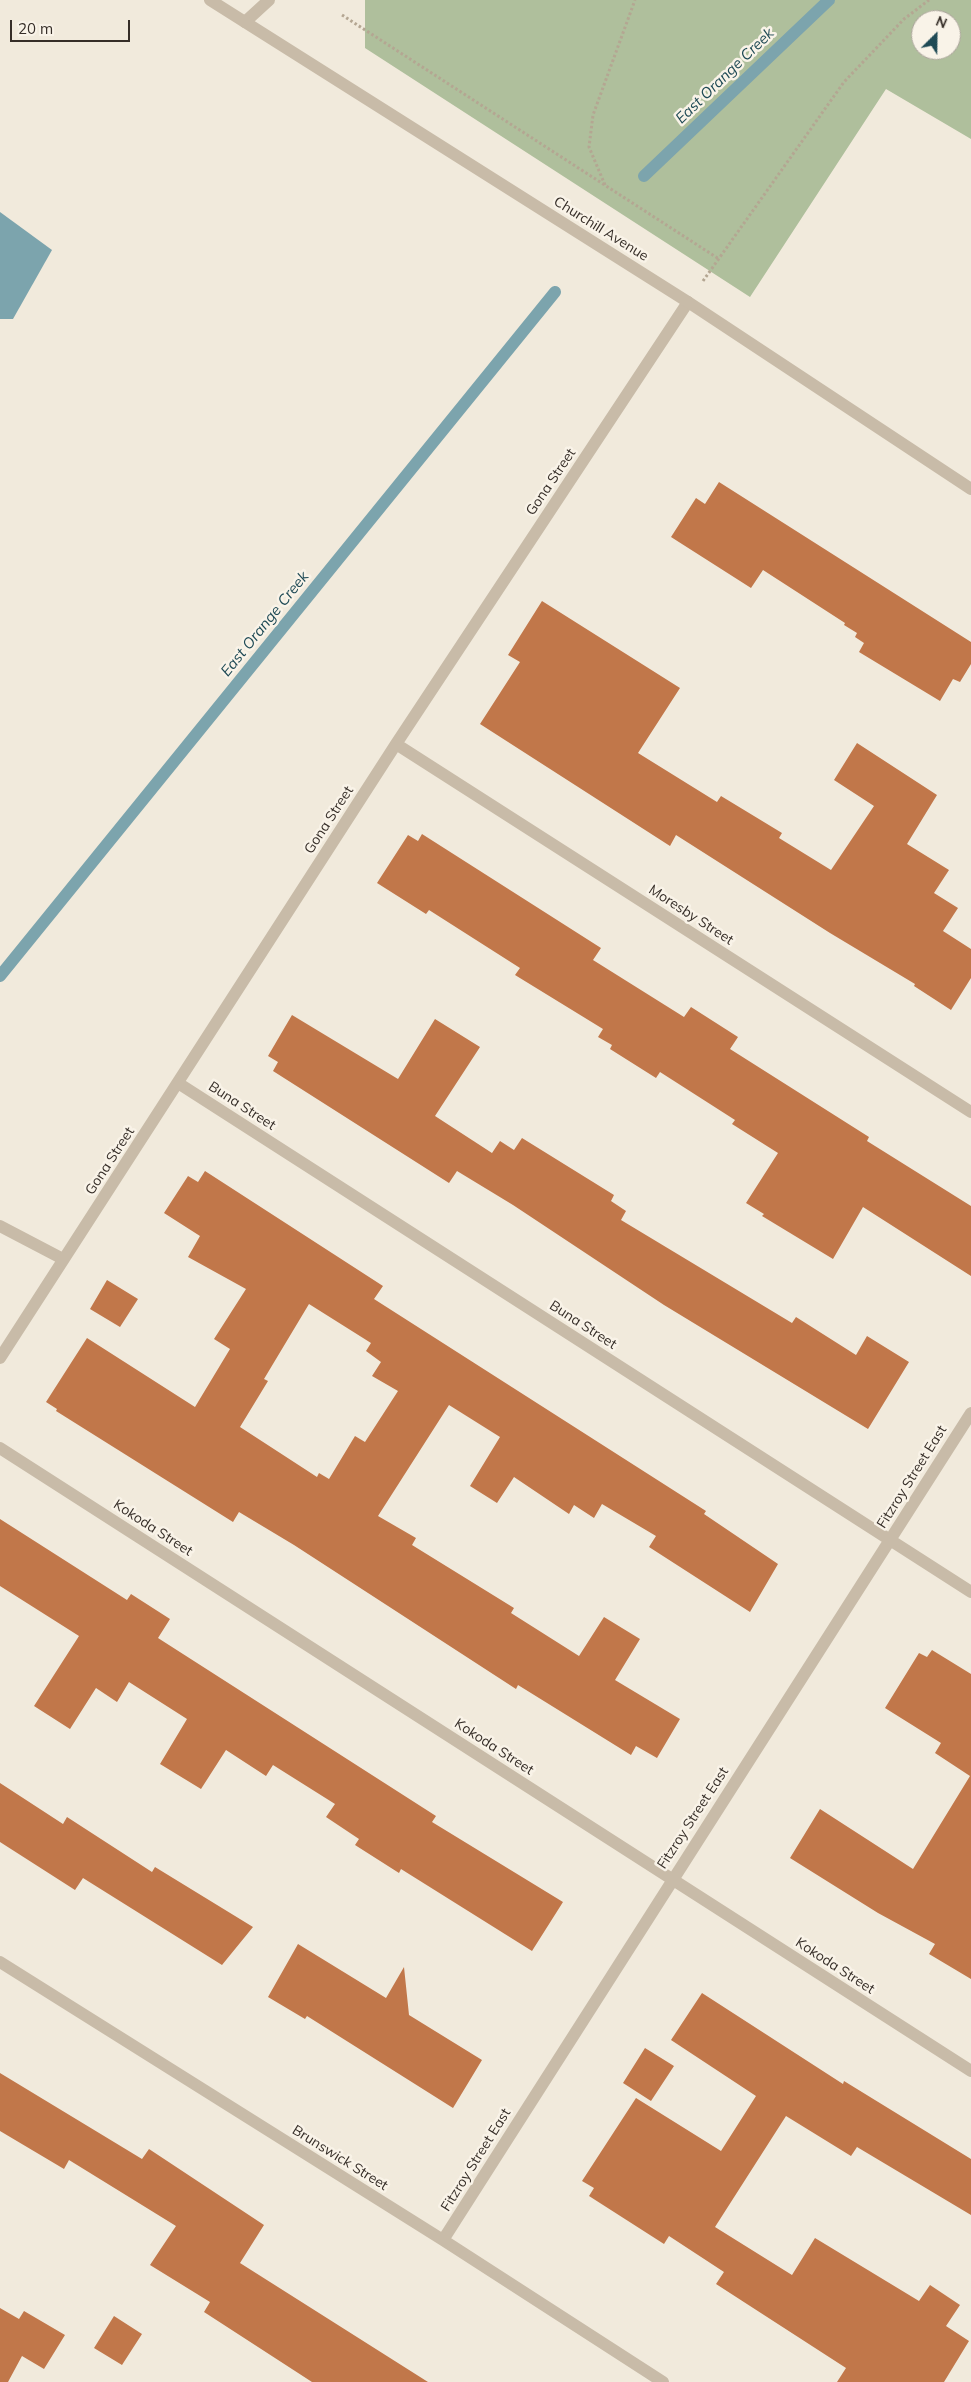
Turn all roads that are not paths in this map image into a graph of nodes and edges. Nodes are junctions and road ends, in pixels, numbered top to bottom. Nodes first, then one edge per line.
1 (210, 0) edge
2 (269, 0) edge
3 (245, 22) junction
4 (688, 302) junction
5 (971, 489) edge
6 (396, 744) junction
7 (178, 1083) junction
8 (971, 1112) edge
9 (0, 1226) edge
10 (63, 1259) junction
11 (0, 1358) edge
12 (971, 1413) edge
13 (0, 1448) edge
14 (890, 1540) junction
15 (971, 1592) edge
16 (672, 1878) junction
17 (0, 1962) edge
18 (971, 2071) edge
19 (443, 2240) junction
20 (663, 2382) edge

1 - 3 street, Churchill Avenue
2 - 3 street
3 - 4 street, Churchill Avenue
4 - 5 street, Churchill Avenue
4 - 6 street, Gona Street
6 - 7 street, Gona Street
6 - 8 street, Moresby Street
7 - 10 street, Gona Street
7 - 14 street, Buna Street
9 - 10 street
10 - 11 street, Gona Street
12 - 14 street, Fitzroy Street East
13 - 16 street, Kokoda Street
14 - 15 street, Buna Street
14 - 16 street, Fitzroy Street East
16 - 18 street, Kokoda Street
16 - 19 street, Fitzroy Street East
17 - 19 street, Brunswick Street
19 - 20 street, Brunswick Street

